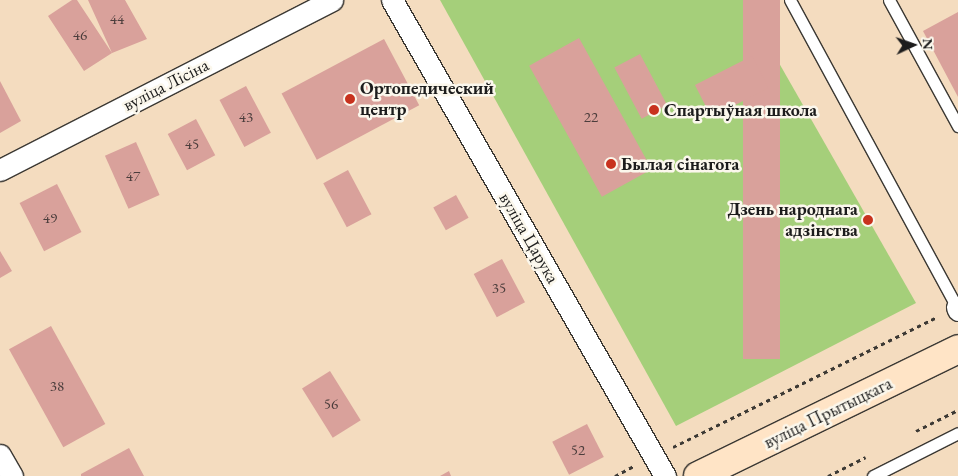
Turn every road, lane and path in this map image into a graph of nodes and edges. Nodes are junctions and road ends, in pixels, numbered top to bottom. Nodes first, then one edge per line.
1 (332, 0) edge
2 (392, 0) edge
3 (790, 0) edge
4 (889, 0) edge
5 (958, 126) edge
6 (0, 170) edge
7 (957, 308) edge
8 (958, 349) edge
9 (958, 433) edge
10 (0, 455) edge
11 (654, 456) junction
12 (12, 476) edge
13 (615, 476) edge
14 (665, 476) edge
15 (698, 476) edge
16 (873, 476) edge

1 - 6 street, вуліца Лісіна
2 - 11 street, вуліца Царука
3 - 7 lane
4 - 5 lane
7 - 11 path
8 - 15 main road, вуліца Прытыцкага
9 - 16 lane
10 - 12 street
11 - 13 path
11 - 14 street, вуліца Царука

